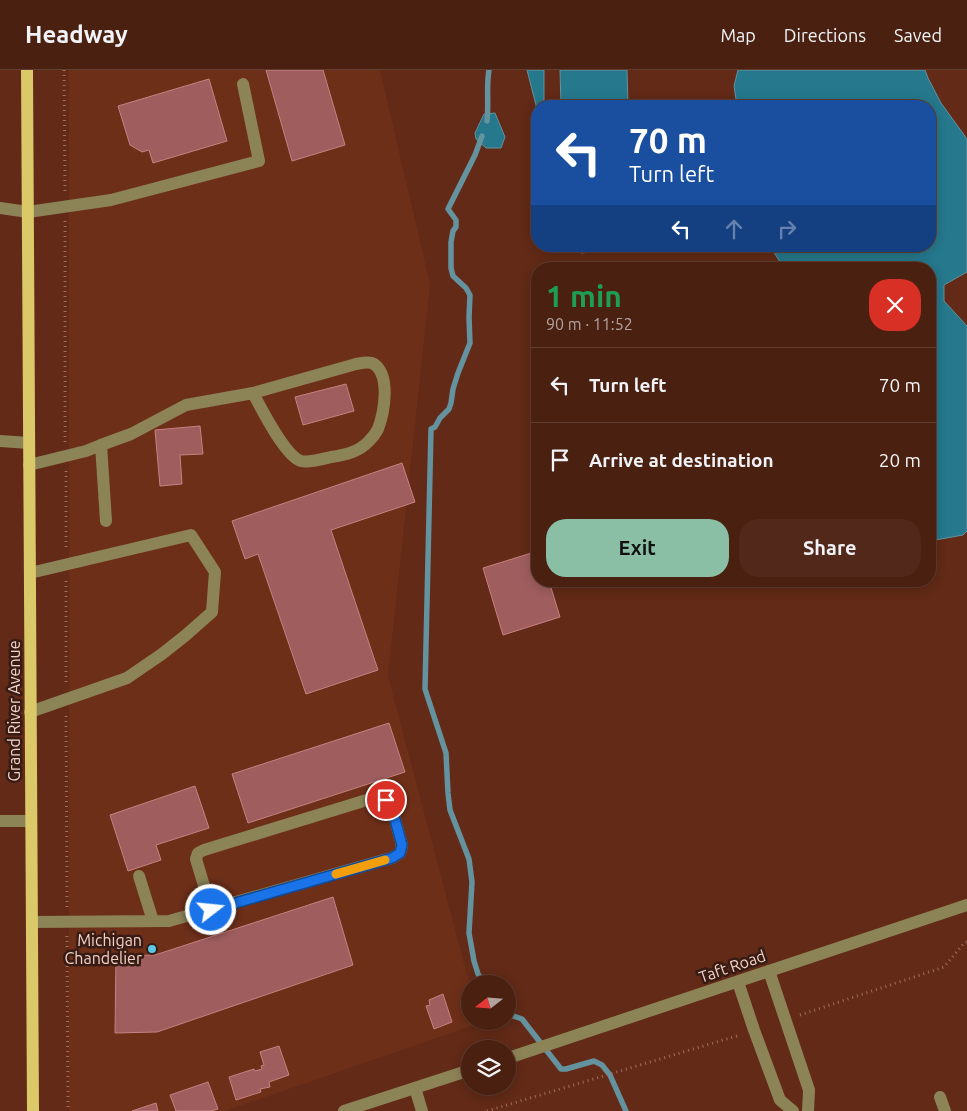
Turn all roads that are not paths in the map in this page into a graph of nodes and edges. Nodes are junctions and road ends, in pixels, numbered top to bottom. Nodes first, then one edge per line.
1 (27, 70) edge
2 (243, 84) dead end
3 (0, 208) edge
4 (28, 212) junction
5 (253, 393) junction
6 (0, 441) edge
7 (29, 443) junction
8 (101, 446) junction
9 (29, 465) junction
10 (106, 520) dead end
11 (30, 573) junction
12 (30, 712) junction
13 (0, 821) edge
14 (31, 821) junction
15 (139, 876) dead end
16 (967, 905) edge
17 (211, 910) junction
18 (32, 922) junction
19 (153, 922) junction
20 (769, 971) junction
21 (738, 982) junction
22 (516, 1055) edge
23 (461, 1073) edge
24 (416, 1088) junction
25 (940, 1097) dead end
26 (33, 1111) edge
27 (344, 1111) edge
28 (422, 1111) edge
29 (793, 1111) edge
30 (808, 1111) edge
31 (945, 1111) edge

1 - 4 main road, Grand River Avenue
2 - 4 street
3 - 4 street
4 - 7 main road, Grand River Avenue
5 - 5 street
5 - 8 street
6 - 7 street
7 - 9 main road, Grand River Avenue
8 - 9 street
8 - 10 street
9 - 11 main road, Grand River Avenue
11 - 12 main road, Grand River Avenue
11 - 12 street
12 - 14 main road, Grand River Avenue
13 - 14 street
14 - 18 main road, Grand River Avenue
15 - 19 street
16 - 20 street, Taft Road
17 - 17 street
17 - 19 street
18 - 19 street
18 - 26 main road, Grand River Avenue
20 - 21 street, Taft Road
20 - 30 street
21 - 22 street, Taft Road
21 - 29 street
23 - 24 street
24 - 27 street
24 - 28 street
25 - 31 street

